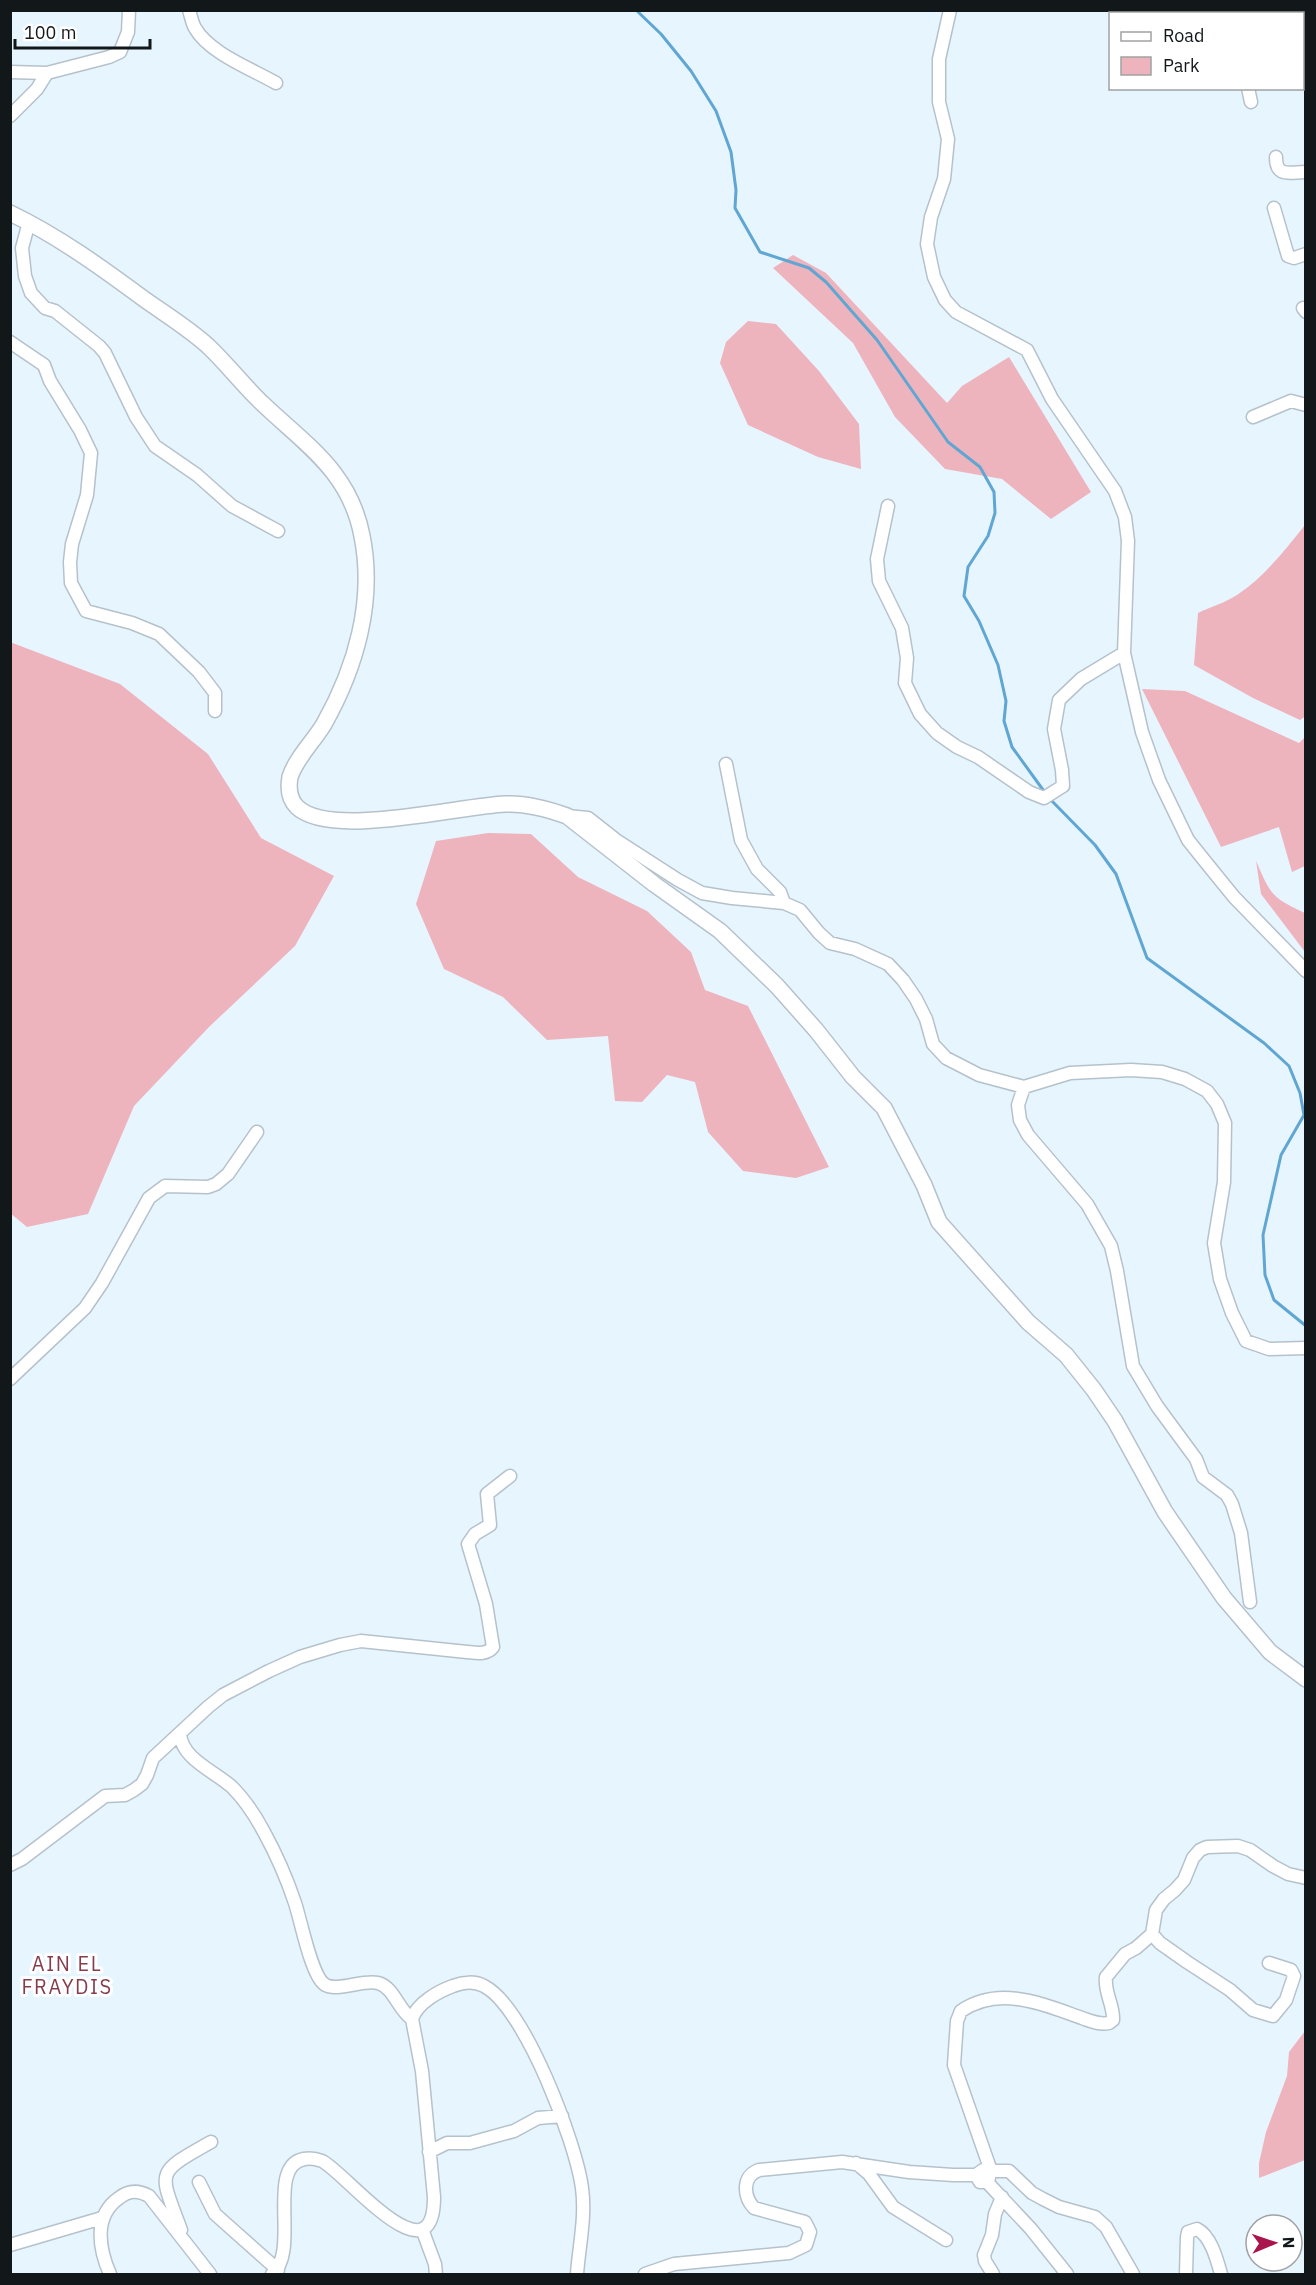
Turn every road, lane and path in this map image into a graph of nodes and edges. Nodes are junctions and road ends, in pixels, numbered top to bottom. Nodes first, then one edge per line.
1 (129, 10) edge
2 (189, 10) edge
3 (950, 10) edge
4 (10, 72) edge
5 (47, 73) junction
6 (276, 83) dead end
7 (1248, 90) edge
8 (1251, 102) dead end
9 (10, 116) edge
10 (1276, 157) dead end
11 (1305, 171) edge
12 (1274, 208) dead end
13 (10, 213) edge
14 (29, 222) junction
15 (1305, 254) edge
16 (10, 342) edge
17 (1305, 405) edge
18 (1253, 417) dead end
19 (888, 506) dead end
20 (278, 531) dead end
21 (1124, 653) junction
22 (215, 711) dead end
23 (726, 764) dead end
24 (567, 816) junction
25 (784, 903) junction
26 (1305, 971) edge
27 (1024, 1087) junction
28 (257, 1132) dead end
29 (1305, 1348) edge
30 (10, 1378) edge
31 (510, 1476) dead end
32 (1251, 1602) dead end
33 (1305, 1679) edge
34 (180, 1734) junction
35 (10, 1865) edge
36 (1305, 1878) edge
37 (1152, 1934) junction
38 (1269, 1963) dead end
39 (412, 2019) junction
40 (562, 2116) junction
41 (211, 2142) dead end
42 (429, 2152) junction
43 (856, 2163) junction
44 (985, 2174) junction
45 (199, 2182) dead end
46 (1002, 2197) junction
47 (102, 2218) junction
48 (422, 2229) junction
49 (184, 2239) junction
50 (946, 2240) dead end
51 (10, 2245) edge
52 (275, 2272) edge
53 (110, 2274) edge
54 (210, 2274) edge
55 (436, 2274) edge
56 (577, 2274) edge
57 (645, 2274) edge
58 (993, 2274) edge
59 (1067, 2274) edge
60 (1133, 2274) edge
61 (1186, 2274) edge
62 (1221, 2274) edge

1 - 5 street
2 - 6 street
3 - 21 street
4 - 5 street
5 - 9 street
7 - 8 street
10 - 11 street
12 - 15 street
13 - 14 main road
14 - 20 street
14 - 24 main road
16 - 22 street
17 - 18 street
19 - 21 street
21 - 26 street
23 - 25 street
24 - 25 street
24 - 33 main road
25 - 27 street
27 - 29 street
27 - 32 street
28 - 30 street
31 - 34 street
34 - 35 street
34 - 39 street
36 - 37 street
37 - 38 street
37 - 44 street
39 - 40 street
39 - 42 street
40 - 42 street
40 - 56 street
41 - 49 street
42 - 48 street
43 - 44 street
43 - 50 street
43 - 57 street
44 - 46 street
44 - 60 street
45 - 52 street
46 - 58 street
46 - 59 street
47 - 49 street
47 - 51 street
47 - 53 street
48 - 52 street
48 - 55 street
49 - 54 street
61 - 62 street

